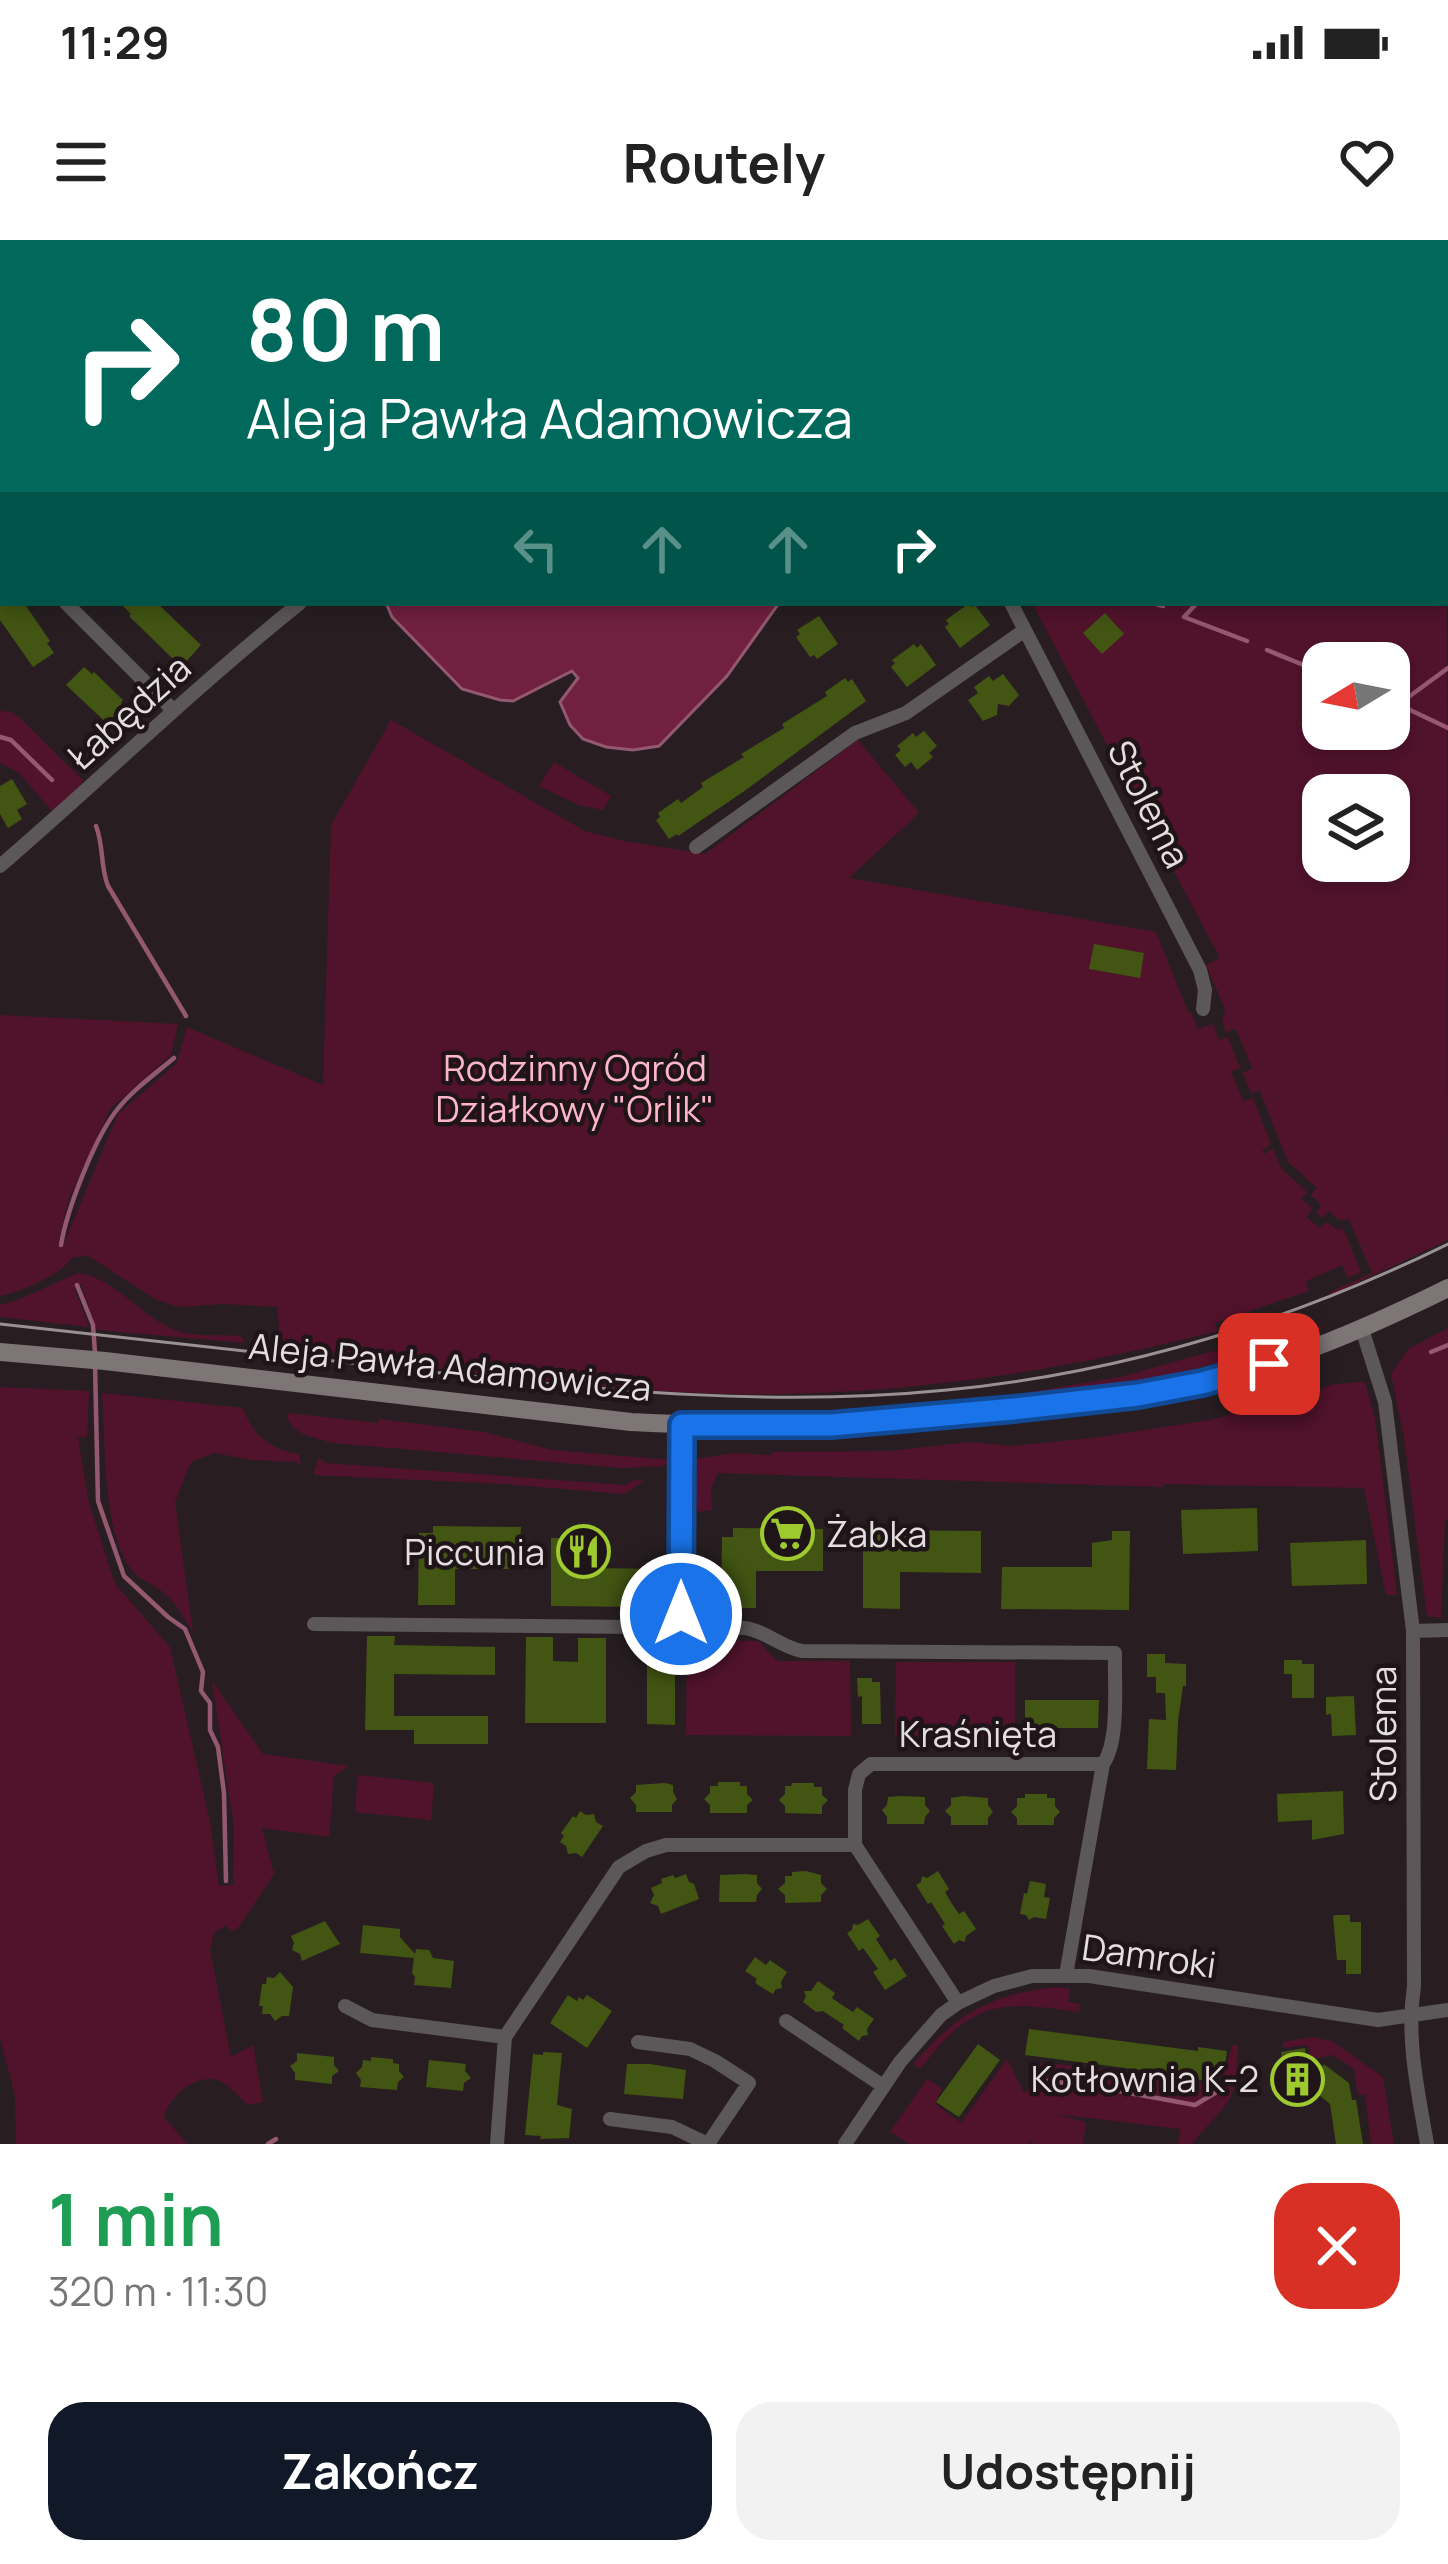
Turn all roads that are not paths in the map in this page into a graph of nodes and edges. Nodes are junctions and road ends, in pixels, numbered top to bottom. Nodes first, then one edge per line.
1 (69, 606) edge
2 (296, 606) edge
3 (1013, 606) edge
4 (1025, 630) junction
5 (173, 710) junction
6 (696, 847) dead end
7 (0, 866) edge
8 (1203, 1009) dead end
9 (1448, 1288) edge
10 (1362, 1329) junction
11 (0, 1352) edge
12 (682, 1425) junction
13 (314, 1624) dead end
14 (681, 1627) junction
15 (1448, 1630) edge
16 (1413, 1631) junction
17 (1102, 1764) junction
18 (855, 1845) junction
19 (1066, 1975) junction
20 (958, 2003) junction
21 (345, 2006) dead end
22 (1448, 2010) edge
23 (1409, 2017) junction
24 (786, 2021) dead end
25 (505, 2037) junction
26 (638, 2042) dead end
27 (884, 2086) junction
28 (610, 2119) dead end
29 (496, 2144) edge
30 (708, 2144) edge
31 (845, 2144) edge
32 (1427, 2144) edge

1 - 5 street
2 - 5 street, Łabędzia
3 - 4 street, Stolema
4 - 6 street
4 - 8 street, Stolema
5 - 7 street, Łabędzia
9 - 10 main road, Aleja Pawła Adamowicza
10 - 12 main road, Aleja Pawła Adamowicza
10 - 16 street, Stolema
11 - 12 main road, Aleja Pawła Adamowicza
12 - 14 street
13 - 14 street
14 - 17 street
15 - 16 street
16 - 23 street, Stolema
17 - 18 street, Kraśnięta
17 - 19 street, Kraśnięta
18 - 20 street
18 - 25 street
19 - 20 street, Damroki
19 - 23 street, Damroki
20 - 27 street, Damroki
21 - 25 street
22 - 23 street, Damroki
23 - 32 street, Stolema
24 - 27 street
25 - 29 street
26 - 30 street
27 - 31 street, Damroki
28 - 30 street

